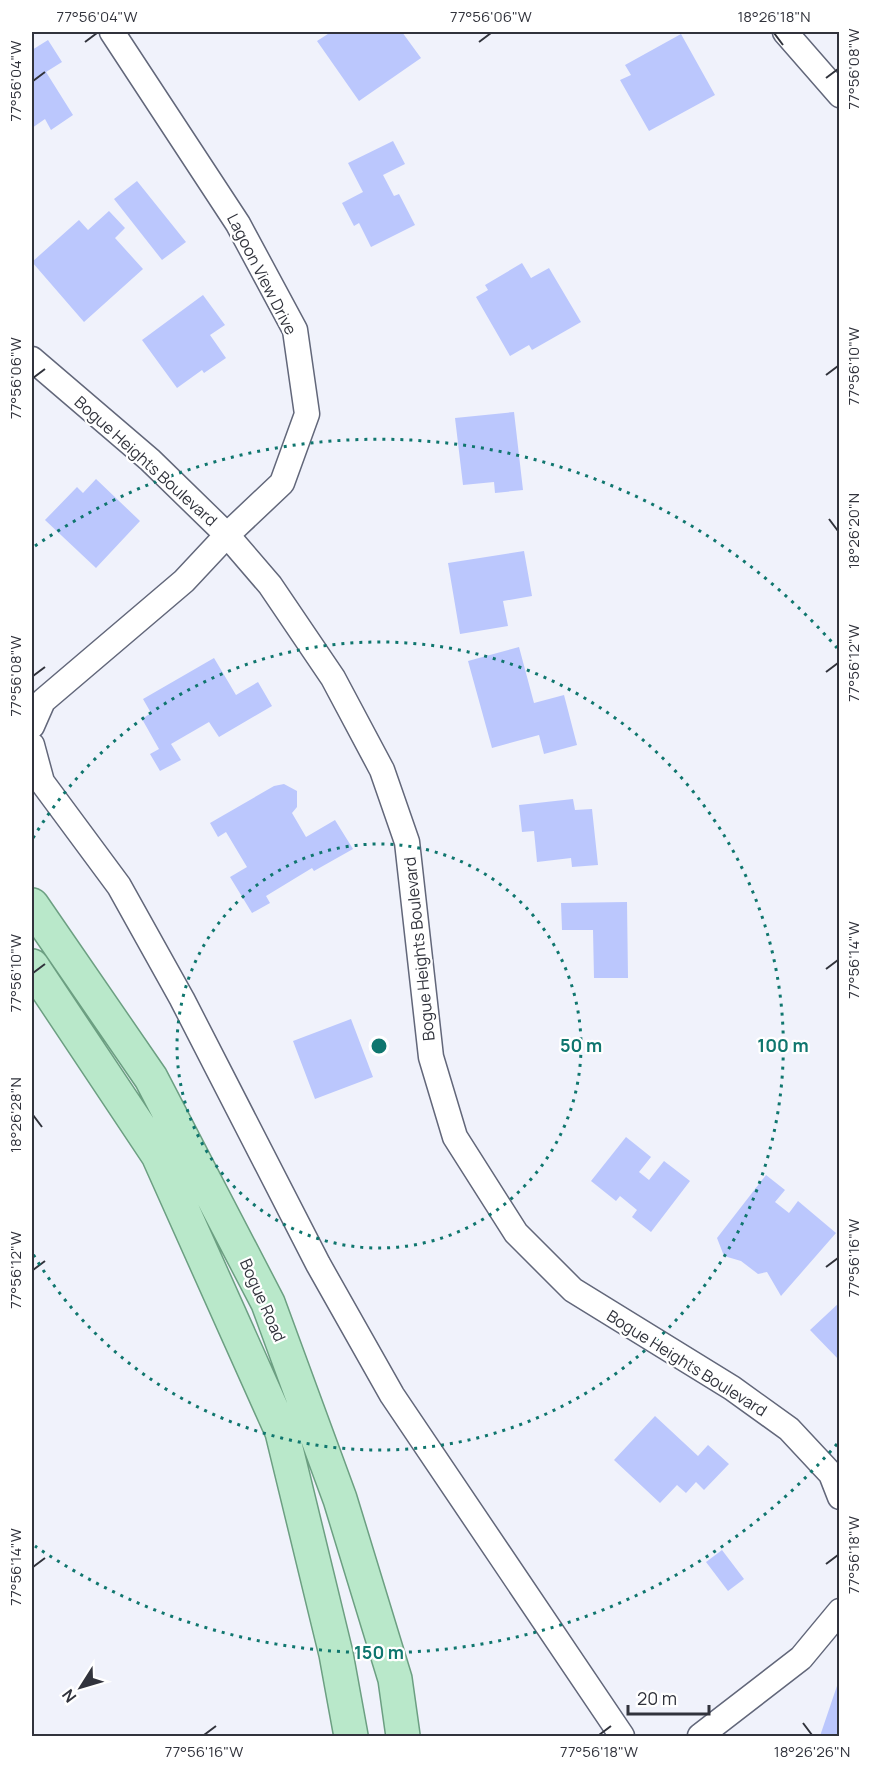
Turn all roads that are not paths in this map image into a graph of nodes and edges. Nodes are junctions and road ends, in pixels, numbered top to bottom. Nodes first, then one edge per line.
1 (112, 32) edge
2 (785, 32) edge
3 (840, 94) edge
4 (32, 359) edge
5 (227, 535) junction
6 (32, 726) edge
7 (32, 745) edge
8 (32, 905) edge
9 (32, 966) edge
10 (840, 1497) edge
11 (840, 1611) edge
12 (351, 1737) edge
13 (403, 1737) edge
14 (622, 1737) edge
15 (700, 1737) edge

1 - 5 street, Lagoon View Drive
2 - 3 street
4 - 5 street, Bogue Heights Boulevard
5 - 6 street, Lagoon View Drive
5 - 10 street, Bogue Heights Boulevard
7 - 14 street
8 - 13 main road, Bogue Road
9 - 12 main road
11 - 15 street

